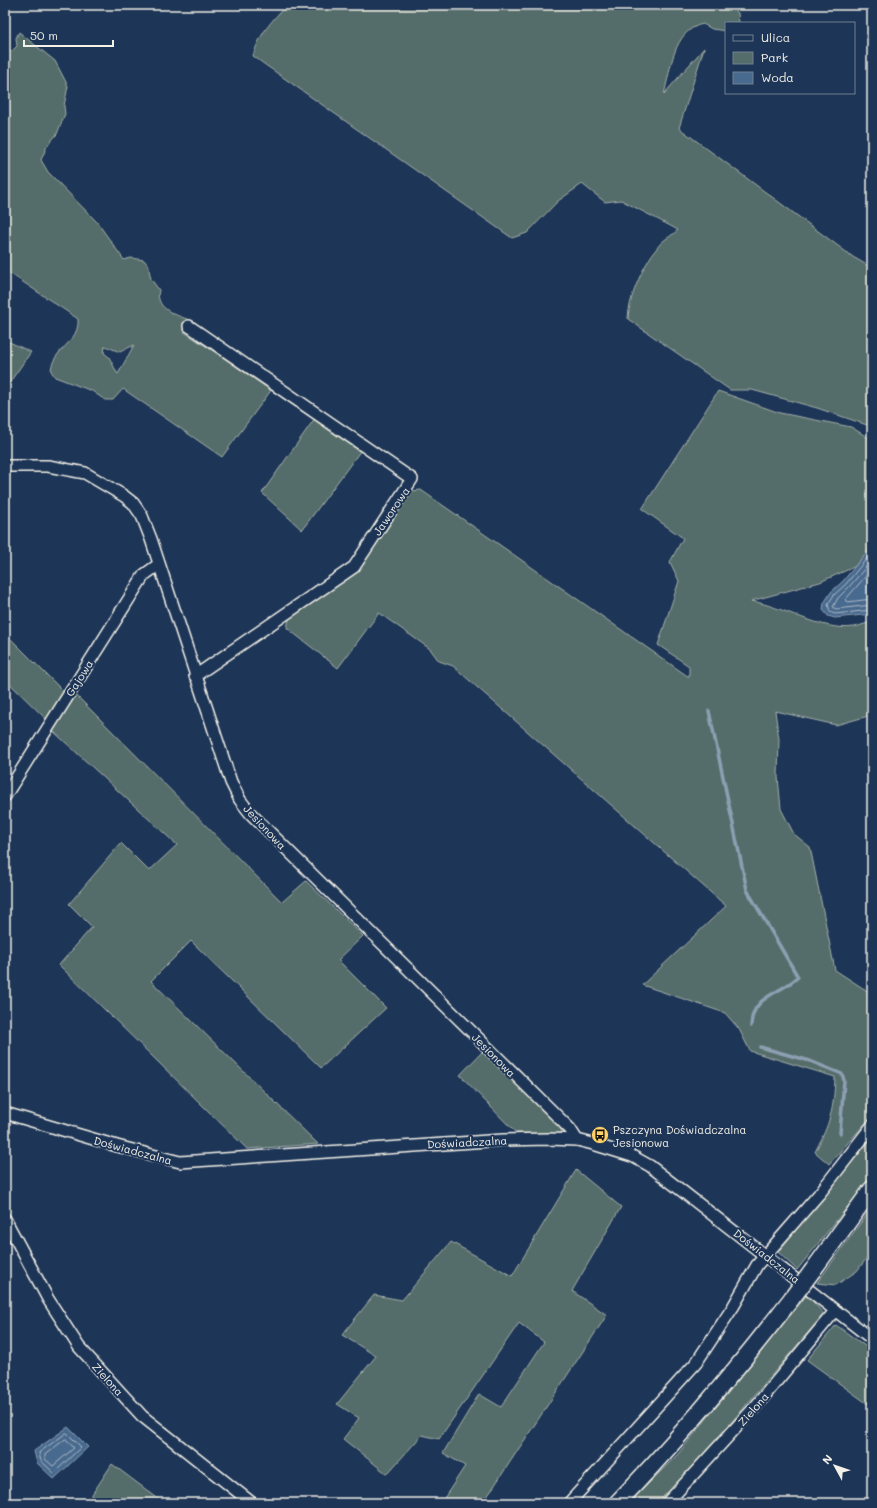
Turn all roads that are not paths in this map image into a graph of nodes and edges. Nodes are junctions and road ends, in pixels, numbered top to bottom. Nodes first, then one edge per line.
1 (189, 326) dead end
2 (5, 466) edge
3 (158, 565) junction
4 (195, 676) junction
5 (5, 796) edge
6 (5, 1113) edge
7 (872, 1126) edge
8 (576, 1140) junction
9 (872, 1189) edge
10 (5, 1219) edge
11 (765, 1255) junction
12 (835, 1311) junction
13 (872, 1339) edge
14 (252, 1503) edge
15 (569, 1503) edge
16 (618, 1503) edge
17 (667, 1503) edge

1 - 4 street, Jaworowa
2 - 3 street, Jesionowa
3 - 4 street, Jesionowa
3 - 5 street, Gajowa
4 - 8 street, Jesionowa
6 - 8 street, Doświadczalna
7 - 11 street
8 - 11 street, Doświadczalna
9 - 16 main road, bridge
10 - 14 street, Zielona
11 - 12 street, Doświadczalna
11 - 15 street
12 - 13 street, Doświadczalna
12 - 17 street, Zielona

